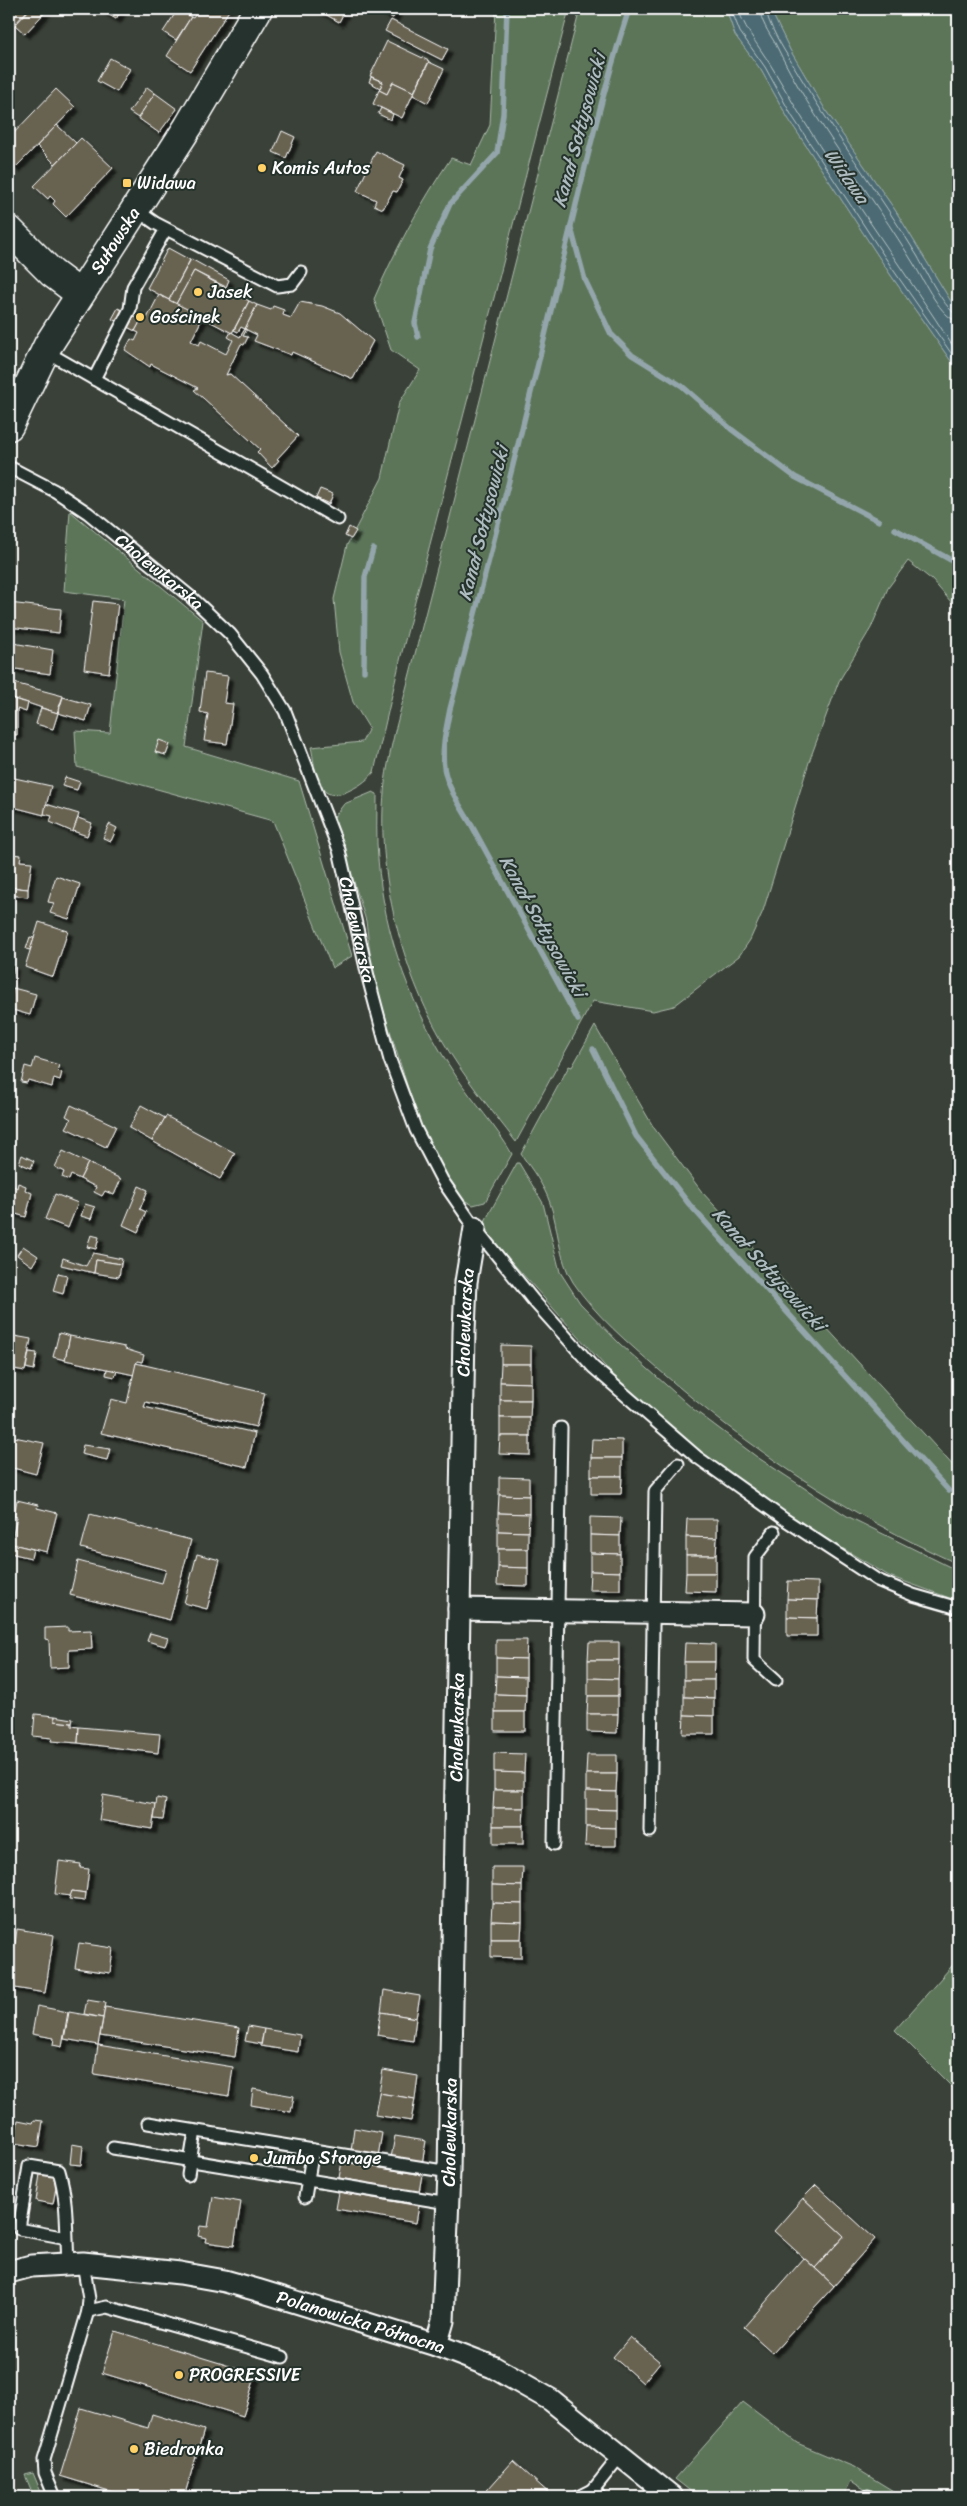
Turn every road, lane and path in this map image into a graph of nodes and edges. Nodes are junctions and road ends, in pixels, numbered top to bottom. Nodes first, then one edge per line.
1 (256, 10) edge
2 (135, 209) junction
3 (166, 229) junction
4 (9, 230) edge
5 (301, 272) dead end
6 (80, 294) junction
7 (45, 351) junction
8 (94, 379) junction
9 (9, 426) edge
10 (9, 467) edge
11 (338, 519) dead end
12 (475, 1228) junction
13 (562, 1428) dead end
14 (678, 1464) dead end
15 (774, 1532) dead end
16 (958, 1608) edge
17 (460, 1609) junction
18 (558, 1610) junction
19 (652, 1612) junction
20 (754, 1614) junction
21 (776, 1680) dead end
22 (650, 1831) dead end
23 (554, 1844) dead end
24 (148, 2123) dead end
25 (196, 2131) junction
26 (113, 2148) dead end
27 (313, 2150) junction
28 (190, 2161) junction
29 (449, 2172) junction
30 (188, 2175) dead end
31 (308, 2181) junction
32 (305, 2197) dead end
33 (448, 2203) junction
34 (67, 2238) junction
35 (76, 2263) junction
36 (9, 2272) edge
37 (88, 2311) junction
38 (436, 2345) junction
39 (283, 2357) dead end
40 (620, 2456) junction
41 (597, 2494) edge
42 (55, 2497) edge
43 (579, 2497) edge
44 (672, 2497) edge

1 - 2 main road, Sułowska
2 - 3 lane
2 - 6 main road, Sułowska
3 - 5 lane
3 - 8 lane
4 - 6 main road
6 - 7 main road, Sułowska
7 - 8 lane
7 - 9 main road, Sułowska
8 - 11 lane
10 - 12 lane, Cholewkarska
12 - 16 lane
12 - 17 street, Cholewkarska
13 - 18 lane
14 - 19 lane
15 - 20 lane
17 - 18 street
17 - 29 street, Cholewkarska
18 - 19 street
18 - 23 lane
19 - 20 street
19 - 22 lane
20 - 21 lane
24 - 25 lane
25 - 27 lane
25 - 28 lane
26 - 28 lane
27 - 29 lane
27 - 31 lane
28 - 30 lane
28 - 31 lane
29 - 33 street, Cholewkarska
31 - 32 lane
31 - 33 lane
33 - 38 street, Cholewkarska
34 - 34 lane
34 - 35 lane
35 - 36 street, Polanowicka Północna
35 - 37 lane
35 - 38 street, Polanowicka Północna
37 - 39 lane
37 - 42 lane
38 - 40 street, Polanowicka Północna
40 - 41 lane
40 - 44 street, Polanowicka Północna
41 - 43 lane

